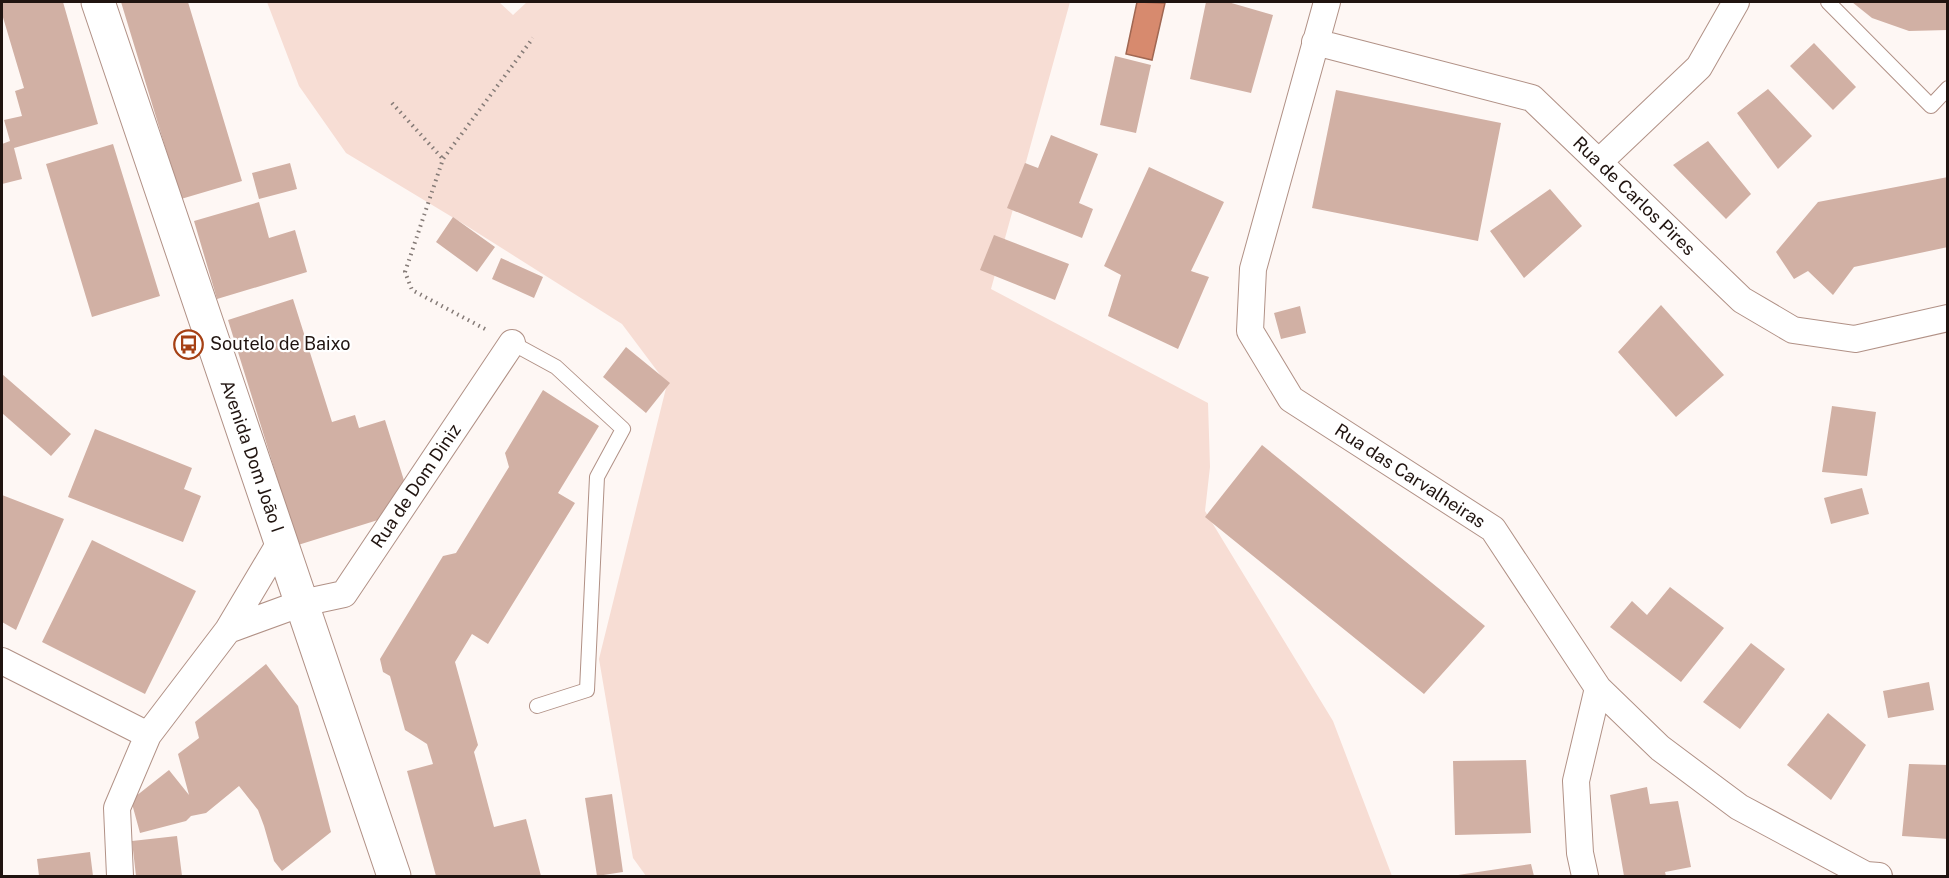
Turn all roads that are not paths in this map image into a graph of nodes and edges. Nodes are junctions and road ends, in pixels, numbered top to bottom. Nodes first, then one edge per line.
1 (98, 2) edge
2 (1326, 2) edge
3 (1736, 2) edge
4 (1828, 2) edge
5 (1315, 42) junction
6 (1947, 88) edge
7 (1599, 162) junction
8 (1947, 318) edge
9 (512, 343) joint
10 (281, 541) junction
11 (302, 603) junction
12 (228, 630) junction
13 (2, 662) edge
14 (1598, 688) junction
15 (537, 706) dead end
16 (148, 735) junction
17 (120, 876) edge
18 (394, 876) edge
19 (1585, 876) edge
20 (1879, 876) edge

1 - 10 street, Avenida Dom João I
2 - 5 street, Rua das Carvalheiras
3 - 7 street
4 - 6 lane
5 - 7 street, Rua de Carlos Pires
5 - 14 street, Rua das Carvalheiras
7 - 8 street, Rua de Carlos Pires
9 - 11 street, Rua de Dom Diniz
9 - 15 lane
10 - 11 street, Avenida Dom João I
10 - 12 street
11 - 12 street, Rua de Dom Diniz
11 - 18 street, Avenida Dom João I
12 - 16 street
13 - 16 street
14 - 19 street
14 - 20 street, Rua das Carvalheiras
16 - 17 street

